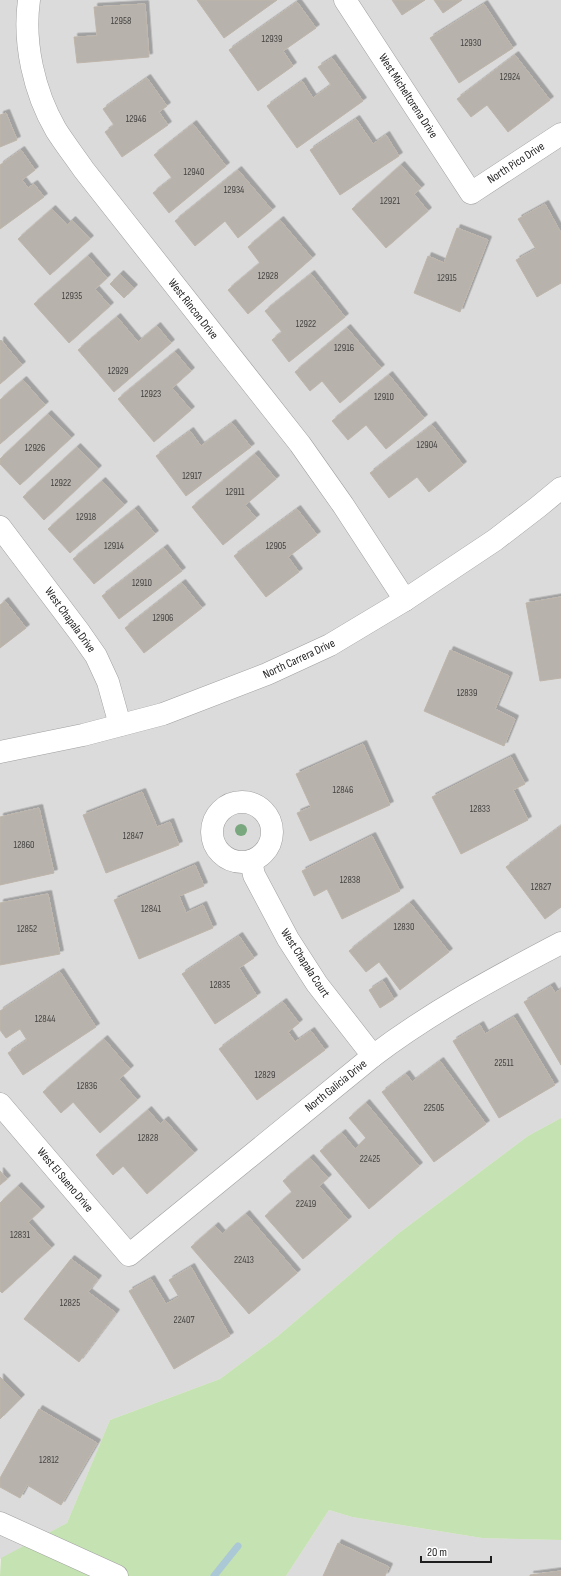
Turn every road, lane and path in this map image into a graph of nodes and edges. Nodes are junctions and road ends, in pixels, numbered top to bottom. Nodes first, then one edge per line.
1 (29, 0) edge
2 (345, 0) edge
3 (561, 134) edge
4 (471, 193) joint
5 (561, 488) edge
6 (0, 527) edge
7 (405, 600) junction
8 (120, 724) junction
9 (0, 752) edge
10 (251, 862) dead end
11 (561, 943) edge
12 (373, 1056) junction
13 (0, 1104) edge
14 (129, 1255) joint
15 (0, 1523) edge
16 (117, 1576) edge

1 - 7 street, West Rincon Drive
2 - 4 street, West Micheltorena Drive
3 - 4 street, North Pico Drive
5 - 7 street, North Carrera Drive
6 - 8 street, West Chapala Drive
7 - 8 street, North Carrera Drive
8 - 9 street, North Carrera Drive
10 - 12 street, West Chapala Court
11 - 12 street, North Galicia Drive
12 - 14 street, North Galicia Drive
13 - 14 street, West El Sueno Drive
15 - 16 street

